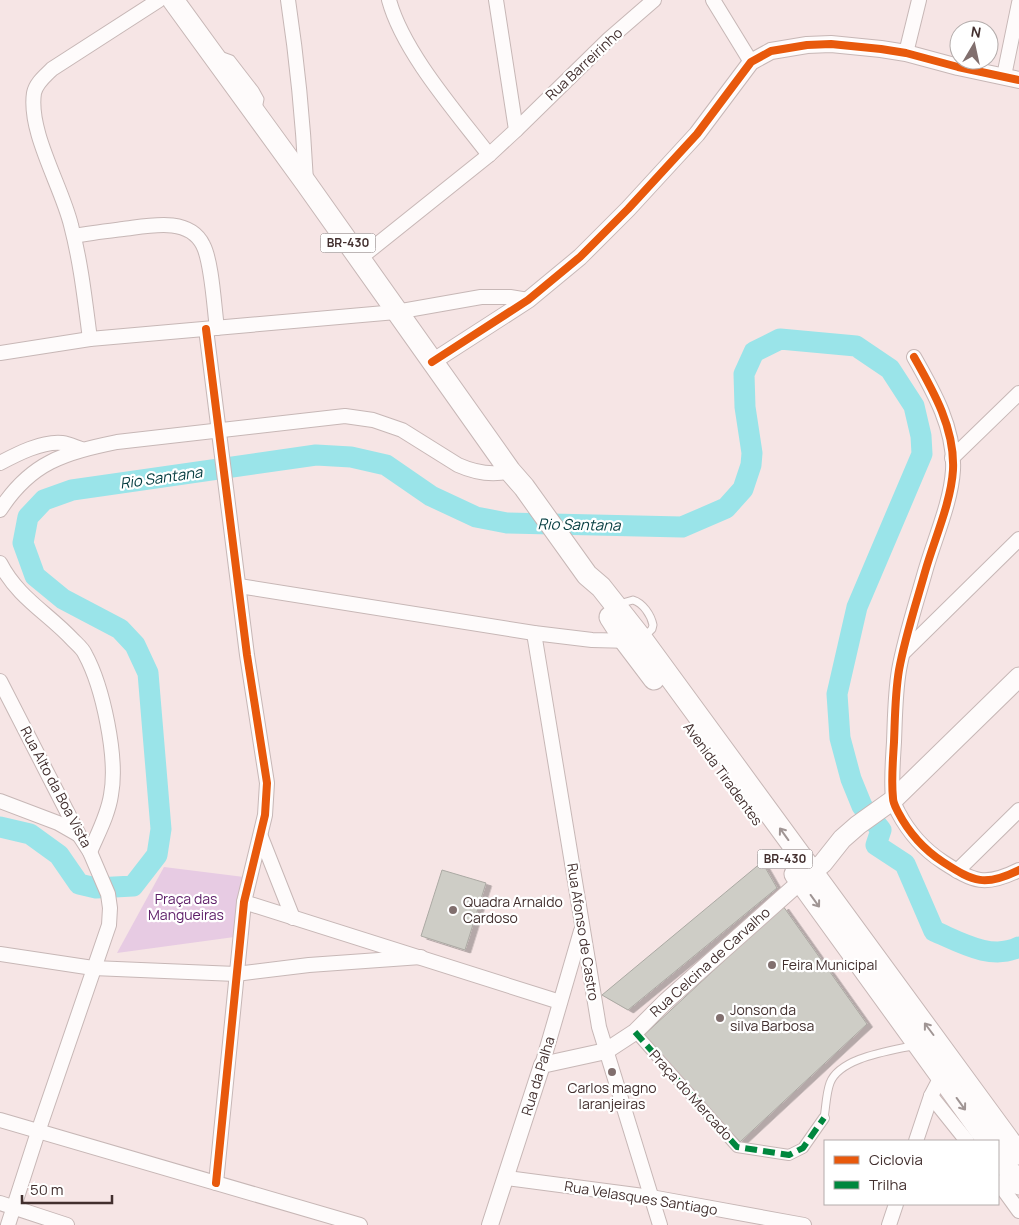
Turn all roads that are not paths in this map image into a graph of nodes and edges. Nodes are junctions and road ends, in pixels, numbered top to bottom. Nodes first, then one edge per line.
1 (159, 0) edge
2 (173, 0) edge
3 (288, 0) edge
4 (389, 0) edge
5 (496, 0) edge
6 (654, 0) edge
7 (713, 0) edge
8 (919, 0) edge
9 (1019, 3) edge
10 (906, 53) junction
11 (751, 62) junction
12 (1011, 78) edge
13 (516, 130) junction
14 (489, 155) junction
15 (306, 183) junction
16 (74, 236) junction
17 (359, 259) junction
18 (528, 300) junction
19 (396, 312) junction
20 (212, 328) junction
21 (90, 339) junction
22 (0, 353) edge
23 (914, 358) dead end
24 (432, 362) junction
25 (1019, 393) edge
26 (218, 430) junction
27 (81, 449) junction
28 (952, 458) junction
29 (0, 463) edge
30 (517, 479) junction
31 (0, 510) edge
32 (1019, 539) edge
33 (0, 563) edge
34 (239, 586) junction
35 (613, 610) junction
36 (534, 633) junction
37 (634, 640) junction
38 (903, 652) junction
39 (1019, 677) edge
40 (0, 681) edge
41 (0, 800) edge
42 (893, 800) junction
43 (1019, 810) edge
44 (79, 835) junction
45 (260, 838) junction
46 (90, 852) junction
47 (1019, 870) edge
48 (957, 871) junction
49 (807, 877) junction
50 (244, 902) junction
51 (294, 918) junction
52 (582, 926) junction
53 (0, 954) edge
54 (421, 957) junction
55 (93, 968) junction
56 (236, 974) junction
57 (560, 1002) junction
58 (635, 1032) junction
59 (918, 1045) junction
60 (606, 1051) junction
61 (542, 1065) junction
62 (946, 1068) junction
63 (931, 1096) junction
64 (824, 1118) joint
65 (0, 1120) edge
66 (38, 1132) junction
67 (916, 1140) edge
68 (966, 1140) edge
69 (987, 1140) edge
70 (1019, 1154) edge
71 (999, 1156) edge
72 (507, 1178) junction
73 (216, 1183) junction
74 (999, 1183) edge
75 (1019, 1184) edge
76 (651, 1197) junction
77 (7, 1205) edge
78 (896, 1205) edge
79 (1019, 1211) edge
80 (8, 1225) edge
81 (67, 1225) edge
82 (360, 1225) edge
83 (490, 1225) edge
84 (660, 1225) edge
85 (804, 1225) edge
86 (889, 1225) edge

1 - 16 street
2 - 15 main road, BR-430
3 - 15 street
4 - 14 street
5 - 13 street
6 - 13 street, Rua Barreirinho
7 - 11 street
8 - 10 street
9 - 12 street
10 - 11 street
10 - 12 street
11 - 18 street
13 - 14 street, Rua Barreirinho
14 - 17 street, Rua Barreirinho
15 - 17 main road, BR-430
16 - 20 street
16 - 21 street
17 - 19 main road, BR-430
18 - 19 street
18 - 24 street
19 - 20 street
19 - 24 main road, BR-430
20 - 21 street
20 - 26 street
21 - 22 street
23 - 28 street
24 - 30 main road, BR-430
25 - 28 street
26 - 27 street
26 - 30 street
26 - 34 street
27 - 29 street
27 - 31 street
28 - 38 street
30 - 35 main road, BR-430
32 - 38 street
33 - 46 street
34 - 36 street
34 - 45 street
35 - 37 main road, BR-430
35 - 37 lane
36 - 37 street
36 - 52 street, Rua Afonso de Castro
37 - 49 main road, BR-430
38 - 42 street
39 - 42 main road, Rua Celcina de Carvalho
40 - 44 street, Rua Alto da Boa Vista
41 - 44 street
42 - 48 street
42 - 49 main road, Rua Celcina de Carvalho
43 - 48 street
44 - 46 street, Rua Alto da Boa Vista
45 - 50 street
45 - 51 street
46 - 55 street, Rua Alto da Boa Vista
47 - 48 street
49 - 58 street, Rua Celcina de Carvalho
49 -> 59 main road, BR-430
62 -> 49 main road, BR-430
50 - 51 street
50 - 56 street
51 - 54 street
52 - 57 street, Rua da Palha
52 - 60 street, Rua Afonso de Castro
53 - 55 street
54 - 56 street
54 - 57 street
55 - 56 street
55 - 66 street
56 - 73 street
57 - 61 street, Rua da Palha
58 - 60 street, Rua Celcina de Carvalho
58 - 64 street, Praça do Mercado
59 - 62 main road, BR-430
59 - 64 lane
60 - 61 street, Rua Celcina de Carvalho
60 - 76 street, Rua Afonso de Castro
61 - 72 street, Rua da Palha
62 - 63 street
62 -> 69 main road, BR-430
62 - 70 main road, BR-430
63 - 67 street
63 - 68 street
65 - 66 street
66 - 73 street
66 - 77 street
71 - 75 main road
72 - 76 street, Rua Velasques Santiago
72 - 83 street, Rua da Palha
73 - 82 street
74 - 79 street
76 - 84 street, Rua Afonso de Castro
76 - 85 street, Rua Velasques Santiago
77 - 80 street
77 - 81 street
78 - 86 street

